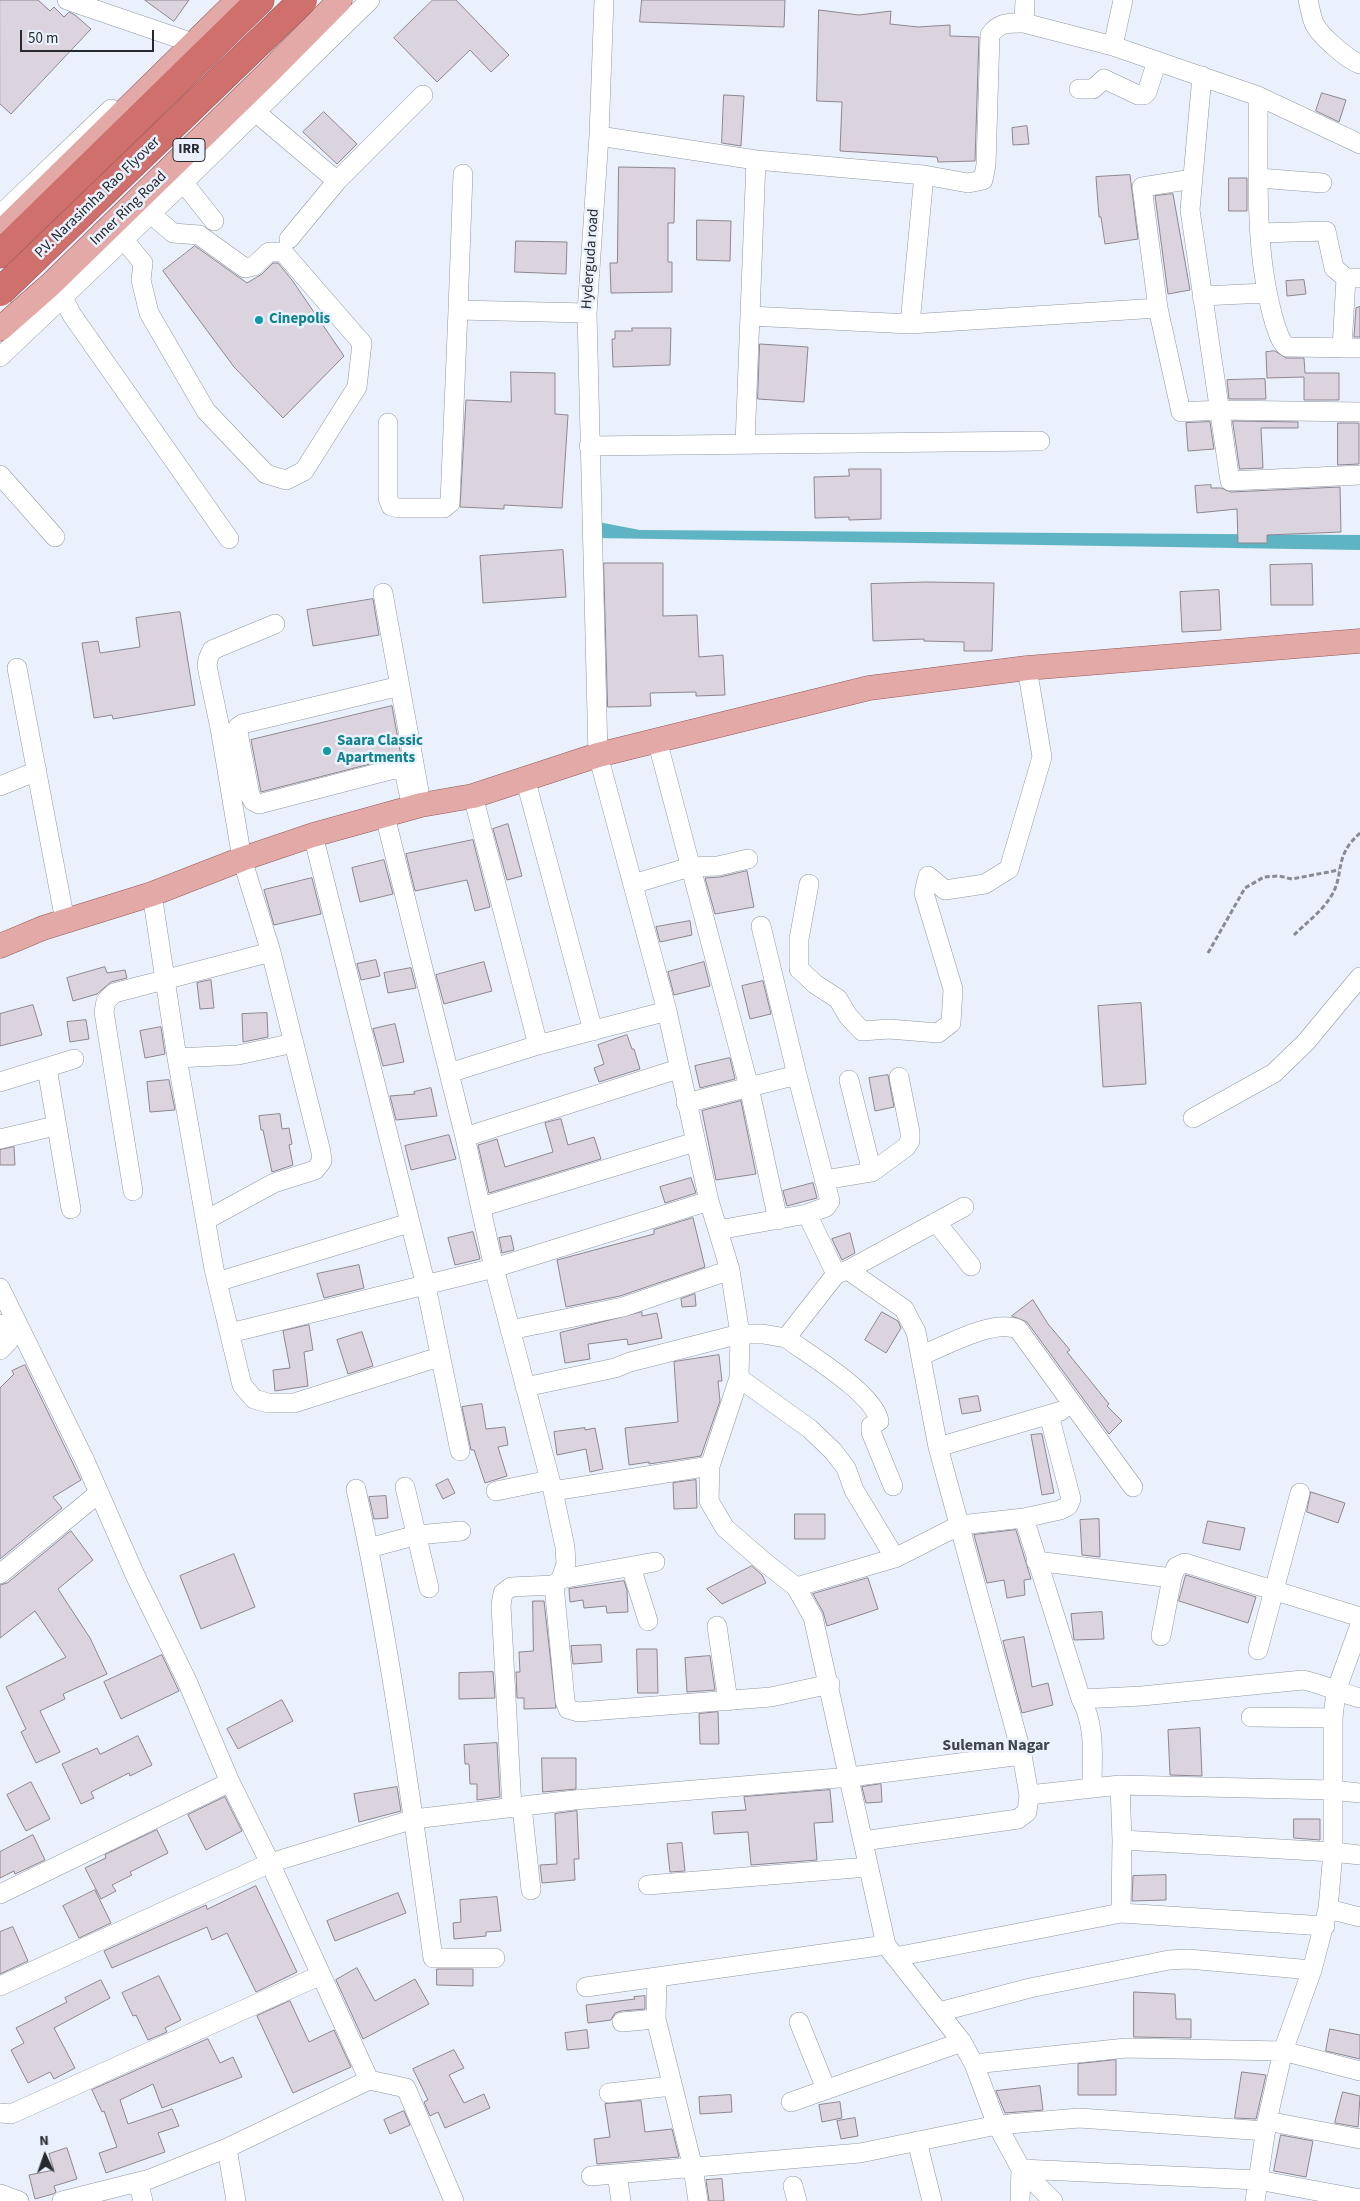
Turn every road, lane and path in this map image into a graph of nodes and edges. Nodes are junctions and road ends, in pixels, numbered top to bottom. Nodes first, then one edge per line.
1 (68, 0) edge
2 (225, 0) edge
3 (238, 0) edge
4 (260, 0) edge
5 (294, 0) edge
6 (304, 0) edge
7 (340, 0) edge
8 (370, 0) edge
9 (604, 0) edge
10 (1024, 0) edge
11 (1123, 0) edge
12 (1308, 0) edge
13 (320, 22) junction
14 (1024, 23) junction
15 (184, 40) junction
16 (1113, 46) junction
17 (1157, 61) junction
18 (1360, 64) edge
19 (1202, 76) junction
20 (1080, 90) dead end
21 (423, 95) dead end
22 (1258, 96) junction
23 (248, 106) junction
24 (599, 136) junction
25 (1360, 144) edge
26 (756, 160) junction
27 (463, 174) dead end
28 (178, 175) junction
29 (924, 175) junction
30 (47, 178) junction
31 (1259, 178) junction
32 (1193, 179) junction
33 (337, 181) junction
34 (1322, 183) dead end
35 (151, 214) junction
36 (1, 217) edge
37 (214, 221) dead end
38 (1260, 233) junction
39 (289, 239) dead end
40 (124, 240) junction
41 (0, 254) edge
42 (1353, 278) edge
43 (0, 292) edge
44 (57, 292) junction
45 (1266, 294) junction
46 (1202, 296) junction
47 (1158, 308) junction
48 (458, 310) junction
49 (587, 313) junction
50 (750, 316) junction
51 (910, 324) junction
52 (0, 329) edge
53 (1351, 348) edge
54 (0, 357) edge
55 (1219, 410) junction
56 (1360, 412) edge
57 (388, 423) dead end
58 (1040, 441) dead end
59 (745, 444) junction
60 (589, 446) junction
61 (0, 475) edge
62 (1360, 475) edge
63 (55, 536) dead end
64 (229, 539) dead end
65 (383, 593) dead end
66 (275, 624) dead end
67 (1360, 641) edge
68 (18, 668) dead end
69 (1027, 668) junction
70 (400, 686) junction
71 (657, 740) junction
72 (598, 755) junction
73 (37, 771) junction
74 (525, 778) junction
75 (0, 786) edge
76 (473, 796) junction
77 (417, 806) junction
78 (385, 816) junction
79 (1360, 832) edge
80 (313, 835) junction
81 (748, 858) dead end
82 (242, 859) junction
83 (690, 868) junction
84 (1338, 870) junction
85 (632, 884) junction
86 (809, 884) dead end
87 (152, 894) junction
88 (65, 921) junction
89 (761, 926) dead end
90 (1294, 936) dead end
91 (0, 946) edge
92 (270, 952) junction
93 (1208, 953) dead end
94 (1360, 977) edge
95 (165, 980) junction
96 (667, 1011) junction
97 (593, 1030) junction
98 (294, 1043) junction
99 (538, 1045) junction
100 (177, 1058) junction
101 (74, 1059) dead end
102 (47, 1068) junction
103 (678, 1069) junction
104 (449, 1073) junction
105 (797, 1075) junction
106 (899, 1077) dead end
107 (849, 1080) dead end
108 (0, 1082) edge
109 (749, 1087) junction
110 (686, 1103) junction
111 (1193, 1118) dead end
112 (55, 1126) junction
113 (465, 1137) junction
114 (0, 1139) edge
115 (695, 1142) junction
116 (872, 1172) junction
117 (824, 1180) junction
118 (133, 1191) dead end
119 (708, 1201) junction
120 (481, 1207) junction
121 (964, 1207) dead end
122 (71, 1209) dead end
123 (807, 1214) junction
124 (206, 1220) junction
125 (778, 1220) junction
126 (936, 1222) junction
127 (409, 1223) junction
128 (718, 1230) junction
129 (971, 1266) dead end
130 (494, 1268) junction
131 (730, 1270) junction
132 (842, 1272) junction
133 (217, 1282) junction
134 (426, 1286) junction
135 (0, 1288) edge
136 (0, 1324) edge
137 (510, 1330) junction
138 (230, 1334) junction
139 (740, 1334) junction
140 (786, 1338) junction
141 (0, 1350) edge
142 (922, 1355) junction
143 (439, 1357) junction
144 (739, 1378) junction
145 (525, 1387) junction
146 (1075, 1406) junction
147 (1049, 1415) junction
148 (938, 1447) junction
149 (460, 1451) dead end
150 (710, 1466) junction
151 (551, 1486) junction
152 (893, 1486) dead end
153 (405, 1487) dead end
154 (1133, 1487) dead end
155 (356, 1489) dead end
156 (496, 1491) dead end
157 (1300, 1493) dead end
158 (99, 1494) junction
159 (1024, 1518) junction
160 (960, 1525) junction
161 (460, 1531) dead end
162 (417, 1534) junction
163 (369, 1548) junction
164 (896, 1558) junction
165 (1036, 1561) junction
166 (655, 1562) dead end
167 (631, 1567) junction
168 (0, 1574) edge
169 (1172, 1578) junction
170 (557, 1582) junction
171 (796, 1587) junction
172 (429, 1588) dead end
173 (1273, 1590) junction
174 (1360, 1617) edge
175 (648, 1621) dead end
176 (1360, 1625) edge
177 (717, 1626) dead end
178 (1161, 1636) dead end
179 (1258, 1650) dead end
180 (830, 1684) junction
181 (1336, 1692) junction
182 (1360, 1698) edge
183 (1081, 1699) junction
184 (728, 1701) junction
185 (1251, 1717) dead end
186 (1333, 1718) junction
187 (1022, 1755) junction
188 (850, 1777) junction
189 (230, 1782) junction
190 (1120, 1785) junction
191 (1092, 1787) junction
192 (1332, 1790) junction
193 (1360, 1793) edge
194 (1029, 1795) junction
195 (517, 1808) junction
196 (414, 1819) junction
197 (1122, 1840) junction
198 (863, 1841) junction
199 (1333, 1852) junction
200 (1360, 1855) edge
201 (270, 1863) junction
202 (868, 1867) junction
203 (648, 1886) dead end
204 (531, 1890) dead end
205 (0, 1894) edge
206 (1121, 1913) junction
207 (1360, 1917) edge
208 (1327, 1918) junction
209 (890, 1951) junction
210 (495, 1958) dead end
211 (1312, 1970) junction
212 (321, 1976) junction
213 (657, 1978) junction
214 (0, 1986) edge
215 (586, 1987) dead end
216 (939, 2012) junction
217 (656, 2019) junction
218 (622, 2022) dead end
219 (799, 2022) dead end
220 (962, 2042) junction
221 (1283, 2051) junction
222 (974, 2064) junction
223 (1360, 2071) edge
224 (369, 2080) junction
225 (672, 2086) junction
226 (826, 2089) junction
227 (609, 2093) dead end
228 (791, 2102) dead end
229 (0, 2113) edge
230 (997, 2125) junction
231 (1267, 2126) junction
232 (1360, 2139) edge
233 (917, 2141) junction
234 (227, 2148) junction
235 (693, 2168) junction
236 (1021, 2169) junction
237 (617, 2174) junction
238 (591, 2176) dead end
239 (1258, 2180) junction
240 (138, 2182) junction
241 (0, 2194) edge
242 (1360, 2199) edge
243 (20, 2201) edge
244 (62, 2201) edge
245 (143, 2201) edge
246 (236, 2201) edge
247 (454, 2201) edge
248 (621, 2201) edge
249 (698, 2201) edge
250 (932, 2201) edge
251 (1020, 2201) edge
252 (1053, 2201) edge
253 (1255, 2201) edge

1 - 15 street
2 - 15 street
3 - 30 main road
4 - 41 highway, P.V. Narasimha Rao Flyover
5 - 13 main road
6 - 43 highway, P.V. Narasimha Rao Flyover, bridge
7 - 13 main road, Inner Ring Road / IRR
8 - 23 street
9 - 24 street, Hyderguda road
10 - 14 street
11 - 16 street
12 - 18 street
13 - 23 main road, Inner Ring Road / IRR
14 - 16 street
14 - 29 street
15 - 30 street
16 - 17 street
17 - 19 street
17 - 20 street
19 - 22 street
19 - 32 street
21 - 33 street
22 - 25 street
22 - 31 street
23 - 28 main road, Inner Ring Road / IRR
23 - 33 street
24 - 26 street
24 - 49 street, Hyderguda road
26 - 29 street
26 - 50 street
27 - 48 street
28 - 35 street
28 - 37 street
28 - 44 main road, Inner Ring Road / IRR
29 - 51 street
30 - 36 main road
31 - 34 street
31 - 38 street
32 - 46 street
32 - 47 street
33 - 39 street
35 - 40 street
35 - 40 street
38 - 42 street
38 - 45 street
40 - 44 street
42 - 53 street
44 - 52 main road, Inner Ring Road / IRR
44 - 54 street
44 - 64 street
45 - 46 street
45 - 53 street
46 - 55 street
47 - 51 street
47 - 55 street
48 - 49 street
48 - 57 street
49 - 60 street, Hyderguda road
50 - 51 street
50 - 59 street
55 - 56 street
55 - 62 street
58 - 59 street
59 - 60 street
60 - 72 street, Hyderguda road
61 - 63 street
65 - 70 street
66 - 82 street
67 - 69 main road
68 - 73 street
69 - 71 main road
69 - 86 street
70 - 77 street
70 - 77 street
71 - 72 main road
71 - 83 street
72 - 74 main road
72 - 85 street, Hyderguda road
73 - 75 street
73 - 88 street
74 - 76 main road
74 - 97 street
76 - 77 main road
76 - 99 street
77 - 78 main road
78 - 80 main road
78 - 104 street
79 - 84 path
80 - 82 main road
80 - 127 street
81 - 83 street
82 - 87 main road
82 - 92 street
83 - 85 street
83 - 109 street
84 - 90 path
84 - 93 path
85 - 96 street, Hyderguda road
87 - 88 main road
87 - 95 street
88 - 91 main road
89 - 105 street
92 - 95 street
92 - 98 street
94 - 111 street
95 - 100 street
95 - 118 street
96 - 97 street
96 - 103 street, Hyderguda road
97 - 99 street
98 - 100 street
98 - 124 street
99 - 104 street
100 - 124 street
101 - 102 street
102 - 108 street
102 - 112 street
103 - 110 street, Hyderguda road
103 - 113 street
104 - 113 street
105 - 109 street
105 - 117 street
106 - 116 street
107 - 116 street
109 - 110 street
109 - 125 street
110 - 115 street, Hyderguda road
112 - 114 street
112 - 122 street
113 - 120 street
115 - 119 street, Hyderguda road
115 - 120 street
116 - 117 street
117 - 123 street
119 - 128 street, Hyderguda road
119 - 130 street
120 - 130 street
121 - 126 street
123 - 125 street
123 - 132 street
124 - 133 street
125 - 128 street
126 - 129 street
126 - 132 street
127 - 133 street
127 - 134 street
128 - 131 street, Hyderguda road
130 - 134 street
130 - 137 street
131 - 137 street
131 - 139 street, Hyderguda road
132 - 140 street
132 - 142 street
133 - 138 street
134 - 138 street
134 - 143 street
135 - 158 street
136 - 141 street
137 - 145 street
138 - 143 street
139 - 140 street
139 - 144 street, Hyderguda road
139 - 145 street
140 - 152 street
142 - 146 street
142 - 148 street
143 - 149 street
144 - 150 street, Hyderguda road
144 - 164 street
145 - 151 street
146 - 147 street
146 - 154 street
147 - 148 street
147 - 159 street
148 - 160 street
150 - 151 street
150 - 171 street, Hyderguda road
151 - 156 street
151 - 170 street
153 - 162 street
155 - 163 street
157 - 173 street
158 - 168 street
158 - 189 street
159 - 160 street
159 - 165 street
160 - 164 street
160 - 187 street
161 - 162 street
162 - 163 street
162 - 172 street
163 - 196 street
164 - 171 street
165 - 169 street
165 - 183 street
166 - 167 street
167 - 170 street
167 - 175 street
169 - 173 street
169 - 178 street
170 - 184 street
170 - 195 street
171 - 180 street
173 - 174 street
173 - 179 street
176 - 181 street
177 - 184 street
180 - 184 street
180 - 188 street
181 - 182 street
181 - 183 street
181 - 186 street
183 - 191 street
185 - 186 street
186 - 192 street
187 - 188 street
187 - 194 street
188 - 195 street
188 - 198 street
189 - 201 street
189 - 205 street
190 - 191 street
190 - 192 street
190 - 197 street
191 - 194 street
192 - 193 street
192 - 199 street
194 - 198 street
195 - 196 street
195 - 204 street
196 - 201 street
196 - 210 street
197 - 199 street
197 - 206 street
198 - 202 street
199 - 200 street
199 - 208 street
201 - 212 street
201 - 214 street
202 - 203 street
202 - 209 street
206 - 208 street
206 - 209 street
207 - 208 street
208 - 211 street
209 - 213 street
209 - 216 street
211 - 216 street
211 - 221 street
212 - 224 street
212 - 229 street
213 - 215 street
213 - 217 street
216 - 220 street
217 - 218 street
217 - 225 street
219 - 226 street
220 - 222 street
220 - 226 street
221 - 222 street
221 - 223 street
221 - 231 street
222 - 230 street
224 - 234 street
224 - 247 street
225 - 227 street
225 - 235 street
226 - 228 street
230 - 231 street
230 - 233 street
230 - 236 street
231 - 232 street
231 - 239 street
233 - 235 street
233 - 250 street
234 - 240 street
234 - 246 street
235 - 237 street
235 - 249 street
236 - 239 street
236 - 251 street
236 - 252 street
237 - 238 street
237 - 248 street
239 - 242 street
239 - 253 street
240 - 244 street
240 - 245 street
241 - 243 street

